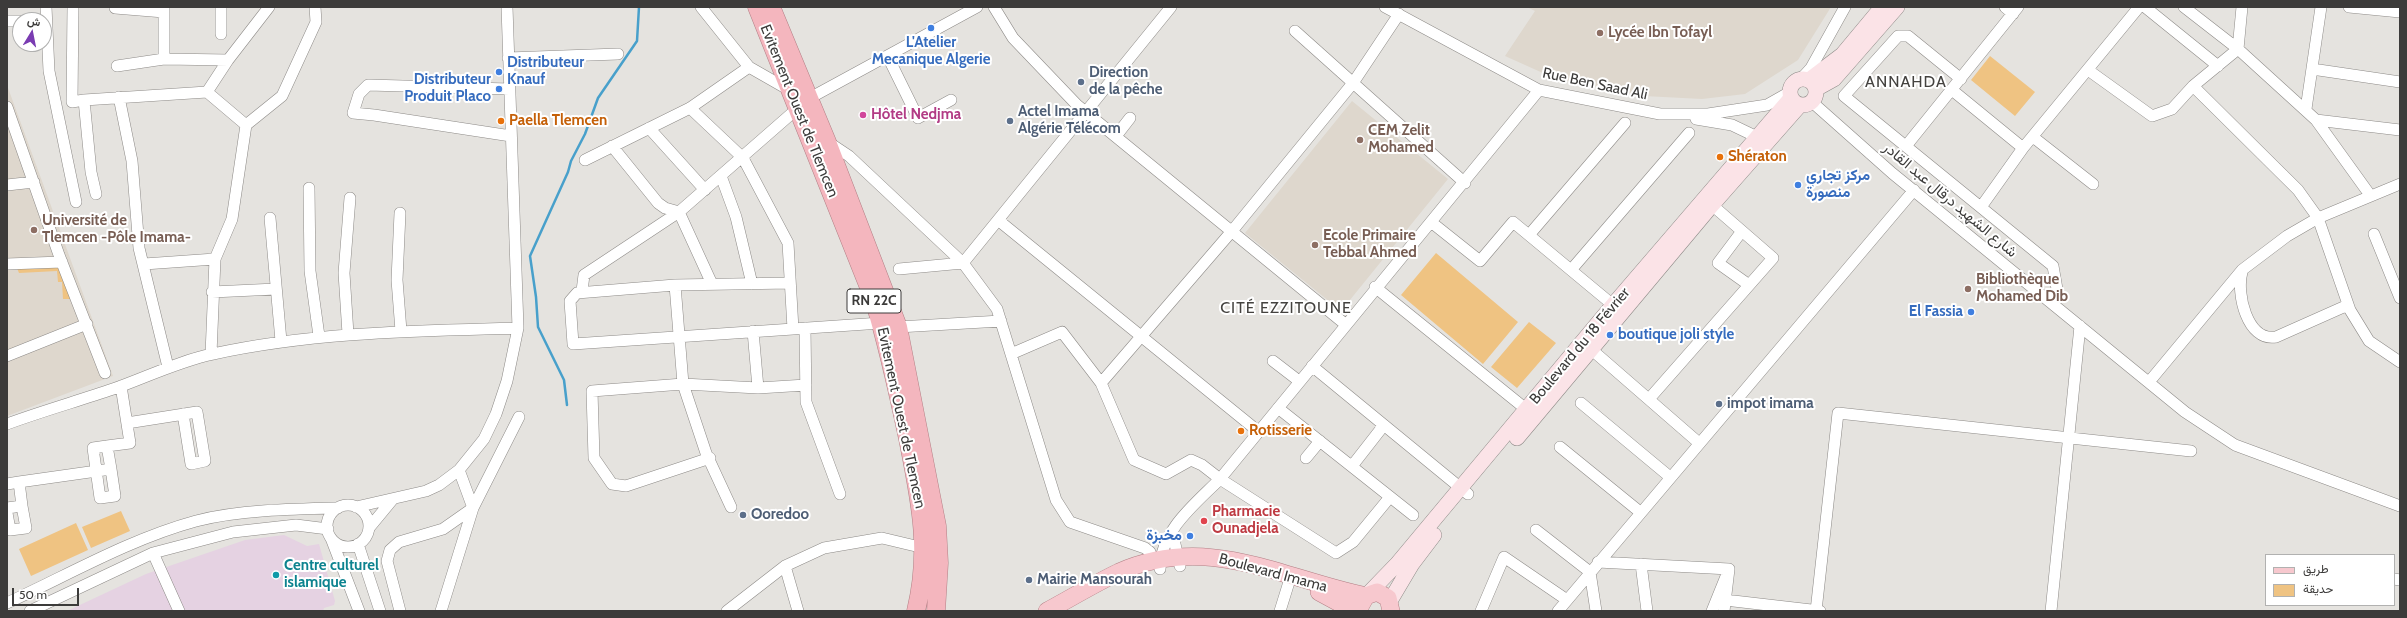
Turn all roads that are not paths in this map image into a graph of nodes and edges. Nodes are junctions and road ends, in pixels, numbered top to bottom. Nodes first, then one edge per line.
1 (73, 7) edge
2 (221, 7) edge
3 (269, 7) edge
4 (315, 7) edge
5 (507, 7) edge
6 (702, 7) edge
7 (757, 7) edge
8 (771, 7) edge
9 (977, 7) edge
10 (994, 7) edge
11 (1171, 7) edge
12 (1386, 7) edge
13 (1845, 7) edge
14 (1882, 7) edge
15 (1897, 7) edge
16 (2139, 7) edge
17 (2145, 7) edge
18 (2184, 7) edge
19 (2242, 7) edge
20 (2321, 7) edge
21 (2349, 7) edge
22 (115, 8) dead end
23 (164, 9) edge
24 (2012, 9) edge
25 (2400, 12) edge
26 (1399, 14) junction
27 (1295, 31) dead end
28 (221, 34) dead end
29 (2238, 49) junction
30 (48, 52) edge
31 (618, 54) dead end
32 (888, 57) junction
33 (508, 58) junction
34 (164, 59) junction
35 (228, 60) junction
36 (117, 66) dead end
37 (2218, 66) junction
38 (749, 67) junction
39 (2312, 69) junction
40 (2088, 70) junction
41 (1961, 79) junction
42 (2400, 82) edge
43 (1353, 83) junction
44 (2193, 86) junction
45 (509, 89) junction
46 (1539, 90) junction
47 (1952, 90) junction
48 (791, 91) junction
49 (207, 92) junction
50 (1803, 92) junction
51 (119, 97) junction
52 (84, 100) junction
53 (951, 100) dead end
54 (803, 104) junction
55 (690, 108) junction
56 (2306, 109) junction
57 (1086, 112) junction
58 (8, 114) edge
59 (1660, 114) junction
60 (1130, 118) dead end
61 (2316, 120) junction
62 (1625, 123) dead end
63 (246, 126) junction
64 (649, 128) junction
65 (2400, 130) edge
66 (1689, 134) dead end
67 (511, 136) junction
68 (1116, 136) junction
69 (1757, 137) junction
70 (2033, 137) junction
71 (827, 142) junction
72 (612, 146) junction
73 (1906, 146) junction
74 (2023, 148) junction
75 (743, 158) junction
76 (585, 160) dead end
77 (721, 176) junction
78 (34, 182) junction
79 (1464, 183) junction
80 (2093, 184) dead end
81 (2400, 184) edge
82 (10, 185) edge
83 (309, 188) dead end
84 (704, 190) junction
85 (1914, 190) junction
86 (7, 194) edge
87 (96, 194) dead end
88 (2370, 195) junction
89 (350, 198) dead end
90 (76, 202) dead end
91 (1712, 205) junction
92 (1981, 207) junction
93 (678, 212) junction
94 (400, 213) dead end
95 (270, 218) dead end
96 (2318, 218) junction
97 (998, 220) junction
98 (1431, 222) junction
99 (1232, 231) junction
100 (1742, 231) junction
101 (2374, 234) dead end
102 (1529, 235) junction
103 (7, 258) edge
104 (61, 258) junction
105 (215, 259) junction
106 (963, 263) junction
107 (7, 264) edge
108 (144, 264) junction
109 (899, 269) dead end
110 (1571, 270) junction
111 (2242, 270) junction
112 (2396, 276) edge
113 (790, 283) junction
114 (712, 284) junction
115 (752, 284) junction
116 (675, 285) junction
117 (1749, 285) junction
118 (1376, 287) junction
119 (276, 289) junction
120 (582, 291) junction
121 (212, 292) junction
122 (2400, 298) edge
123 (2049, 301) junction
124 (1613, 305) junction
125 (2348, 305) junction
126 (1001, 321) junction
127 (881, 322) junction
128 (87, 324) junction
129 (1345, 324) junction
130 (2080, 326) junction
131 (898, 327) junction
132 (518, 328) junction
133 (805, 328) junction
134 (793, 329) junction
135 (401, 331) junction
136 (753, 331) junction
137 (348, 334) junction
138 (319, 336) junction
139 (678, 336) junction
140 (1142, 337) junction
141 (281, 341) junction
142 (1592, 350) junction
143 (211, 354) junction
144 (1011, 354) junction
145 (7, 356) edge
146 (1273, 362) dead end
147 (2400, 362) edge
148 (1312, 366) junction
149 (168, 367) junction
150 (106, 373) dead end
151 (1299, 381) junction
152 (2148, 382) junction
153 (1101, 383) junction
154 (682, 384) junction
155 (806, 385) junction
156 (121, 386) junction
157 (758, 388) junction
158 (1649, 399) junction
159 (1581, 403) dead end
160 (1278, 408) junction
161 (182, 414) dead end
162 (1531, 414) junction
163 (519, 417) dead end
164 (127, 423) junction
165 (7, 424) edge
166 (1384, 424) junction
167 (1259, 432) junction
168 (2068, 436) junction
169 (1320, 441) junction
170 (1699, 443) junction
171 (107, 446) junction
172 (1560, 447) dead end
173 (2191, 451) dead end
174 (710, 458) junction
175 (1306, 458) dead end
176 (1352, 466) junction
177 (111, 469) junction
178 (459, 470) junction
179 (96, 471) junction
180 (1670, 477) junction
181 (1220, 479) junction
182 (19, 482) junction
183 (7, 484) edge
184 (1464, 491) junction
185 (840, 494) dead end
186 (1390, 497) junction
187 (393, 499) junction
188 (22, 506) junction
189 (2400, 506) edge
190 (356, 507) junction
191 (731, 507) dead end
192 (7, 508) edge
193 (338, 508) junction
194 (473, 508) junction
195 (1640, 512) junction
196 (7, 513) edge
197 (1413, 515) dead end
198 (369, 528) junction
199 (1536, 530) dead end
200 (1172, 531) junction
201 (329, 533) junction
202 (358, 544) junction
203 (924, 548) junction
204 (153, 553) junction
205 (1179, 561) junction
206 (1598, 562) junction
207 (1158, 564) junction
208 (1641, 564) junction
209 (785, 566) junction
210 (1729, 569) junction
211 (1590, 572) junction
212 (1289, 582) junction
213 (1365, 600) edge
214 (1567, 600) junction
215 (7, 603) edge
216 (1725, 606) edge
217 (1394, 607) edge
218 (937, 609) edge
219 (1816, 610) edge
220 (30, 611) edge
221 (179, 611) edge
222 (360, 611) edge
223 (380, 611) edge
224 (400, 611) edge
225 (440, 611) edge
226 (727, 611) edge
227 (798, 611) edge
228 (916, 611) edge
229 (1047, 611) edge
230 (1068, 611) edge
231 (1280, 611) edge
232 (1354, 611) edge
233 (1481, 611) edge
234 (1558, 611) edge
235 (1596, 611) edge
236 (1647, 611) edge
237 (1712, 611) edge
238 (1820, 611) edge
239 (2051, 611) edge

1 - 52 street
2 - 28 street
3 - 35 street
4 - 63 street
5 - 33 street
6 - 38 street
7 - 48 highway, Evitement Ouest de Tlemcen / RN 22C
8 - 54 highway, Evitement Ouest de Tlemcen / RN 22C
9 - 32 street
10 - 57 street
11 - 57 street
12 - 26 street, Rue Ben Saad Ali
13 - 50 street
14 - 50 main road
15 - 50 main road
16 - 40 street
17 - 37 street
18 - 29 street
19 - 29 street
20 - 39 street
21 - 25 street
22 - 23 street
23 - 34 street
24 - 41 street
26 - 43 street
26 - 46 street, Rue Ben Saad Ali
27 - 43 street
29 - 37 street
29 - 56 street
30 - 90 street
31 - 33 street
32 - 53 street
32 - 54 street
33 - 45 street
34 - 35 street
34 - 36 street
35 - 49 street
37 - 44 street
38 - 48 street
38 - 55 street
39 - 42 street
39 - 56 street
40 - 44 street
40 - 70 street
41 - 47 street
41 - 73 street
43 - 79 street
43 - 99 street
44 - 96 street
45 - 67 street
45 - 67 street
46 - 59 street, Rue Ben Saad Ali
46 - 79 street
47 - 73 street
47 - 74 street
48 - 54 highway, Evitement Ouest de Tlemcen / RN 22C
49 - 51 street
49 - 63 street
50 - 59 street, Rue Ben Saad Ali
50 - 69 main road, Boulevard du 18 Février
50 - 85 street, شارع الشهيد درقال عبد القادر
50 - 91 main road, Boulevard du 18 Février
51 - 52 street
51 - 108 street
52 - 87 street
54 - 71 highway, Evitement Ouest de Tlemcen / RN 22C
54 - 75 street
54 - 127 highway, Evitement Ouest de Tlemcen / RN 22C
55 - 64 street
55 - 75 street
56 - 61 street
57 - 68 street
57 - 97 street
58 - 78 street
59 - 69 street
60 - 68 street
61 - 65 street
61 - 88 street
62 - 102 street
63 - 105 street
64 - 72 street
64 - 84 street
66 - 110 street
67 - 132 street
68 - 99 street
69 - 124 main road, Boulevard du 18 Février
70 - 74 street
70 - 80 street
71 - 106 street
71 - 131 highway, Evitement Ouest de Tlemcen / RN 22C
72 - 76 street
72 - 93 street
73 - 92 street
74 - 92 street
75 - 77 street
75 - 113 street
77 - 84 street
77 - 115 street
78 - 82 street
78 - 104 street
79 - 98 street
81 - 88 street
82 - 86 street
83 - 138 street
84 - 93 street
85 - 123 street, شارع الشهيد درقال عبد القادر
85 - 170 street
88 - 96 street
89 - 137 street
91 - 100 street
91 - 142 main road, Boulevard du 18 Février
92 - 123 street
93 - 114 street
93 - 120 street
94 - 135 street
95 - 119 street
96 - 111 street
96 - 125 street
97 - 106 street
97 - 140 street
98 - 102 street
98 - 118 street
99 - 129 street
99 - 140 street
100 - 117 street
100 - 117 street
101 - 112 street
102 - 110 street
103 - 104 street
104 - 107 street
104 - 128 street
105 - 108 street
105 - 121 street
106 - 109 street
106 - 126 street
108 - 149 street
110 - 124 street
111 - 125 street
111 - 152 street
112 - 122 street
113 - 115 street
113 - 134 street
114 - 115 street
114 - 116 street
116 - 120 street
116 - 139 street
117 - 158 street
118 - 129 street
118 - 162 street
119 - 121 street
119 - 141 street
120 - 139 street
121 - 143 street
123 - 130 street, شارع الشهيد درقال عبد القادر
124 - 162 main road, Boulevard du 18 Février
125 - 147 street
126 - 131 street
126 - 144 street
127 - 133 street
127 - 203 highway, Evitement Ouest de Tlemcen / RN 22C
128 - 145 street
128 - 150 street
129 - 148 street
130 - 152 street, شارع الشهيد درقال عبد القادر
130 - 168 street
131 - 218 highway, Evitement Ouest de Tlemcen / RN 22C
132 - 135 street
132 - 178 street
133 - 134 street
133 - 155 street
134 - 136 street
135 - 137 street
136 - 139 street
136 - 157 street
137 - 138 street
138 - 141 street
139 - 154 street
140 - 153 street
140 - 167 street
141 - 143 street
142 - 158 street
142 - 162 main road, Boulevard du 18 Février
143 - 149 street
144 - 153 street
144 - 207 street
146 - 151 street
148 - 151 street
148 - 166 street
149 - 156 street
151 - 160 street
152 - 189 street, شارع الشهيد درقال عبد القادر
153 - 181 street
154 - 157 street
154 - 174 street
154 - 174 street
155 - 157 street
155 - 185 street
156 - 164 street
156 - 165 street
158 - 170 street
159 - 180 street
160 - 167 street
160 - 169 street
161 - 164 street
162 - 184 main road, Boulevard du 18 Février
163 - 194 street
164 - 171 street
166 - 176 street
166 - 184 street
167 - 181 street
168 - 173 street
168 - 219 street
168 - 239 street
169 - 175 street
169 - 176 street
170 - 180 street
171 - 177 street
171 - 179 street
172 - 195 street
174 - 191 street
176 - 186 street
177 - 179 street
177 - 179 street
178 - 187 street
178 - 194 street
179 - 182 street
180 - 195 street
181 - 186 street
181 - 200 street
182 - 183 street
182 - 188 street
184 - 213 main road, Boulevard du 18 Février
184 - 217 main road, Boulevard du 18 Février
186 - 197 street
187 - 190 street
187 - 198 street
188 - 192 street
188 - 196 street
190 - 193 street
190 - 198 street
193 - 201 street
193 - 215 street
194 - 224 street
194 - 225 street
195 - 206 street
198 - 202 street
199 - 211 street
200 - 205 street
200 - 207 street
201 - 202 street
201 - 204 street
201 - 222 street
202 - 223 street
203 - 209 street
203 - 228 highway, Evitement Ouest de Tlemcen / RN 22C
204 - 220 street
204 - 221 street
205 - 207 main road, Boulevard Imama
205 - 212 main road, Boulevard Imama
205 - 213 main road, Boulevard Imama
206 - 208 street
206 - 211 street
207 - 229 main road, Boulevard Imama
207 - 230 main road, Boulevard Imama
208 - 210 street
208 - 236 street
209 - 226 street
209 - 227 street
210 - 216 street
210 - 237 street
211 - 214 street
211 - 235 street
212 - 231 street
212 - 232 main road, Boulevard Imama
213 - 217 main road, Boulevard Imama
214 - 233 street
214 - 234 street
216 - 219 street
219 - 238 street

